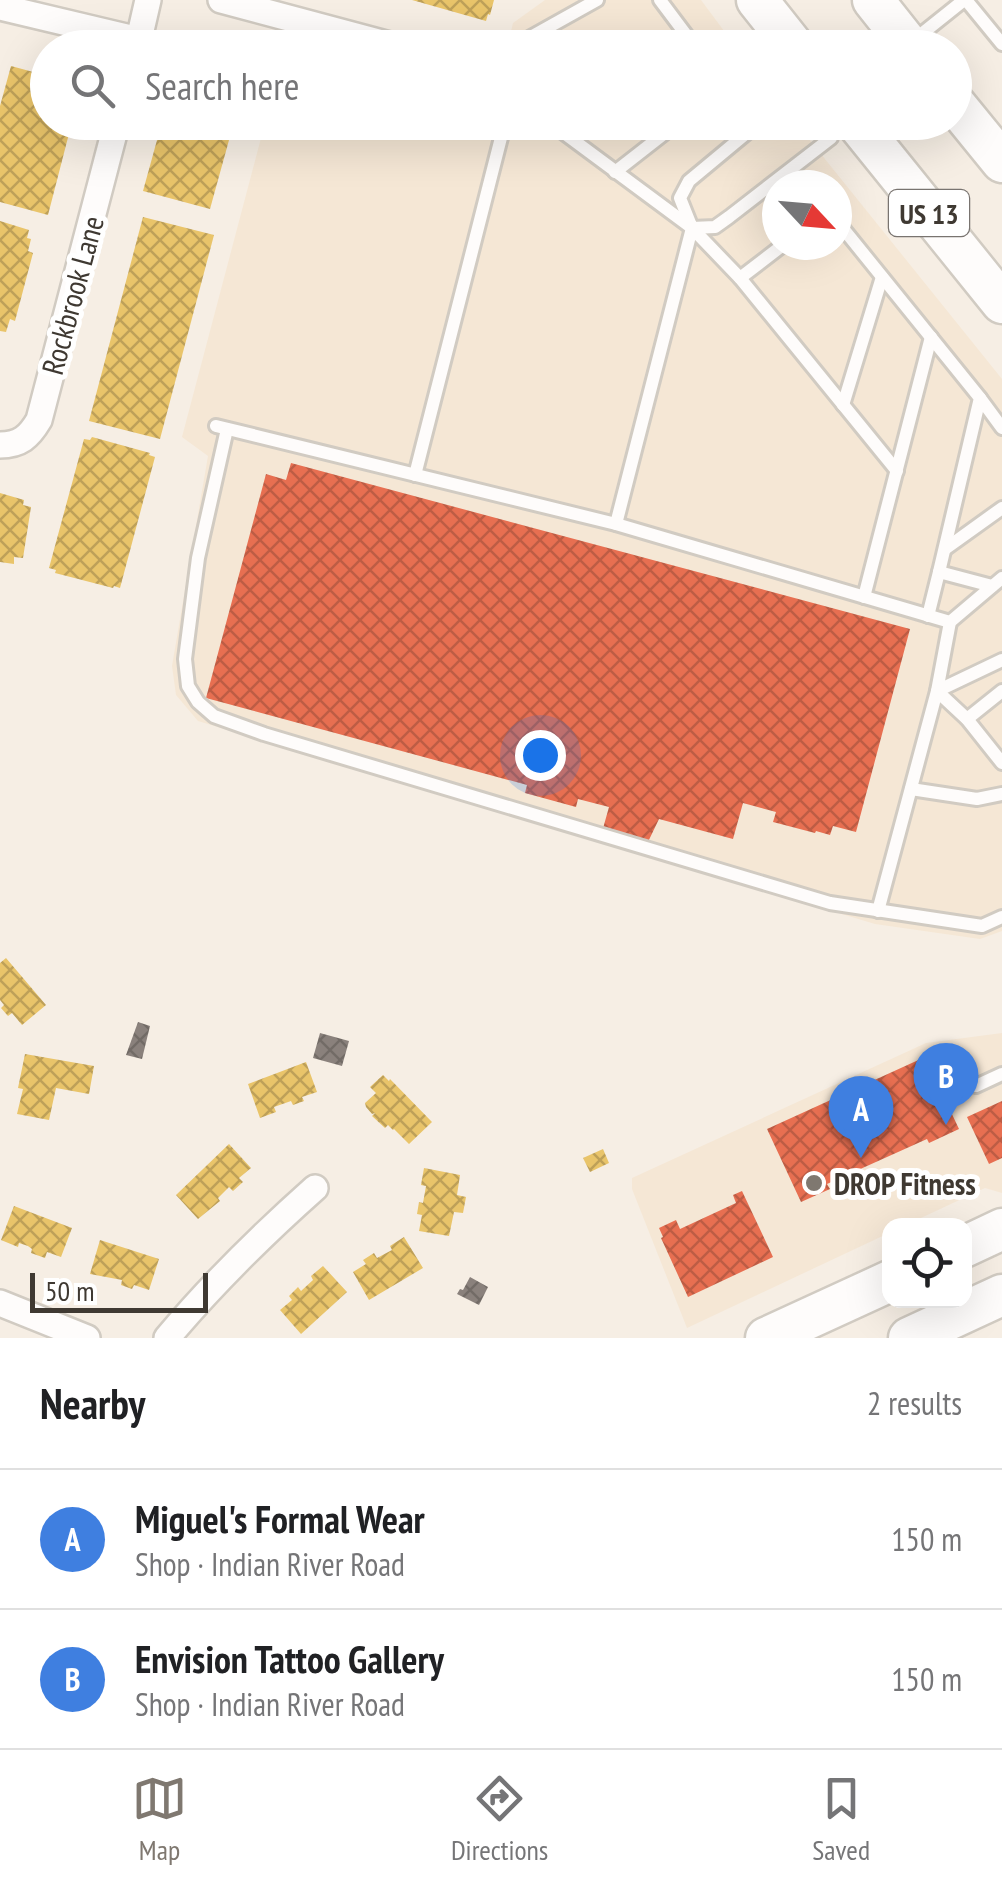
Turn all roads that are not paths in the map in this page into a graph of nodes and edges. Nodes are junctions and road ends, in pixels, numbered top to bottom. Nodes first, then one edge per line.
1 (148, 0) edge
2 (220, 0) edge
3 (596, 0) edge
4 (660, 0) edge
5 (757, 0) edge
6 (873, 0) edge
7 (965, 0) edge
8 (0, 7) edge
9 (86, 30) edge
10 (141, 30) edge
11 (333, 30) edge
12 (543, 30) edge
13 (682, 30) edge
14 (781, 30) edge
15 (896, 30) edge
16 (928, 30) edge
17 (1002, 44) edge
18 (972, 124) edge
19 (113, 140) edge
20 (499, 140) edge
21 (573, 140) edge
22 (656, 140) edge
23 (738, 140) edge
24 (828, 140) edge
25 (871, 140) edge
26 (1002, 162) edge
27 (615, 172) junction
28 (692, 228) junction
29 (852, 240) edge
30 (763, 260) edge
31 (882, 277) junction
32 (740, 278) junction
33 (1002, 303) edge
34 (931, 337) junction
35 (980, 398) junction
36 (843, 405) junction
37 (1002, 428) edge
38 (0, 444) edge
39 (897, 471) junction
40 (415, 475) junction
41 (1002, 508) edge
42 (616, 524) junction
43 (945, 548) junction
44 (939, 572) junction
45 (997, 582) edge
46 (864, 597) junction
47 (928, 616) junction
48 (950, 622) junction
49 (1002, 660) edge
50 (937, 691) junction
51 (1002, 691) edge
52 (967, 719) junction
53 (1002, 763) edge
54 (911, 789) junction
55 (1002, 794) edge
56 (878, 911) junction
57 (1002, 917) edge
58 (1002, 1074) edge
59 (976, 1086) dead end
60 (315, 1188) dead end
61 (1002, 1229) edge
62 (972, 1242) edge
63 (882, 1285) edge
64 (1002, 1295) edge
65 (0, 1303) edge
66 (87, 1338) edge
67 (166, 1338) edge
68 (766, 1338) edge
69 (909, 1338) edge

1 - 10 street
2 - 11 street
3 - 12 lane
4 - 13 lane
5 - 14 main road
6 - 15 main road
7 - 16 lane
7 - 17 lane
8 - 9 street
18 - 26 main road, US 13
19 - 38 street, Rockbrook Lane
20 - 40 lane
21 - 27 lane
22 - 27 lane
23 - 28 lane
24 - 28 lane
25 - 33 main road, US 13
27 - 28 lane
28 - 32 lane
28 - 42 lane
29 - 31 lane
30 - 32 lane
31 - 34 lane
31 - 36 lane
32 - 36 lane
34 - 35 lane
34 - 39 lane
35 - 37 lane
35 - 43 lane
36 - 39 lane
39 - 46 lane
40 - 42 lane
40 - 56 lane
41 - 43 lane
42 - 46 lane
43 - 44 lane
44 - 45 lane
44 - 47 lane
45 - 48 lane
46 - 47 lane
47 - 48 lane
48 - 50 lane
49 - 50 lane
50 - 52 lane
50 - 54 lane
51 - 52 lane
52 - 53 lane
54 - 55 lane
54 - 56 lane
56 - 57 lane
58 - 59 lane
60 - 67 street
61 - 62 main road
63 - 68 main road
64 - 69 main road
65 - 66 street

